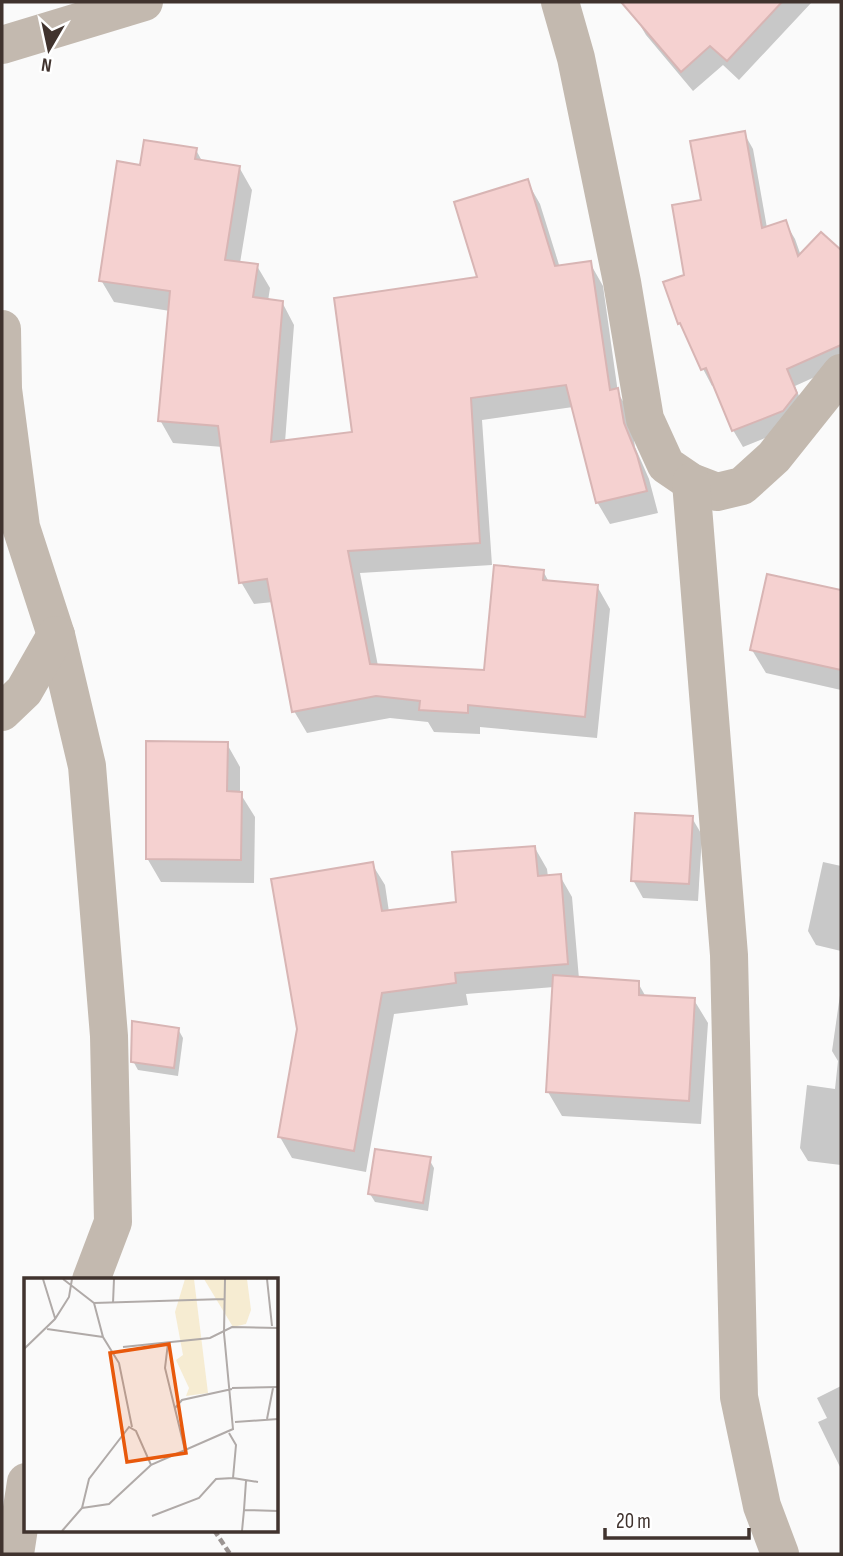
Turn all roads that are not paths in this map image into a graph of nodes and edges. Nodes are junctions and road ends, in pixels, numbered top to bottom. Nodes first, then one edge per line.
1 (144, 2) edge
2 (560, 2) edge
3 (2, 45) edge
4 (2, 329) edge
5 (841, 373) edge
6 (691, 482) junction
7 (56, 635) junction
8 (2, 712) edge
9 (91, 1278) edge
10 (24, 1495) edge
11 (15, 1554) edge
12 (780, 1554) edge

1 - 3 street
2 - 6 street
4 - 7 street
5 - 6 street
6 - 12 street
7 - 8 street
7 - 9 street
10 - 11 street

